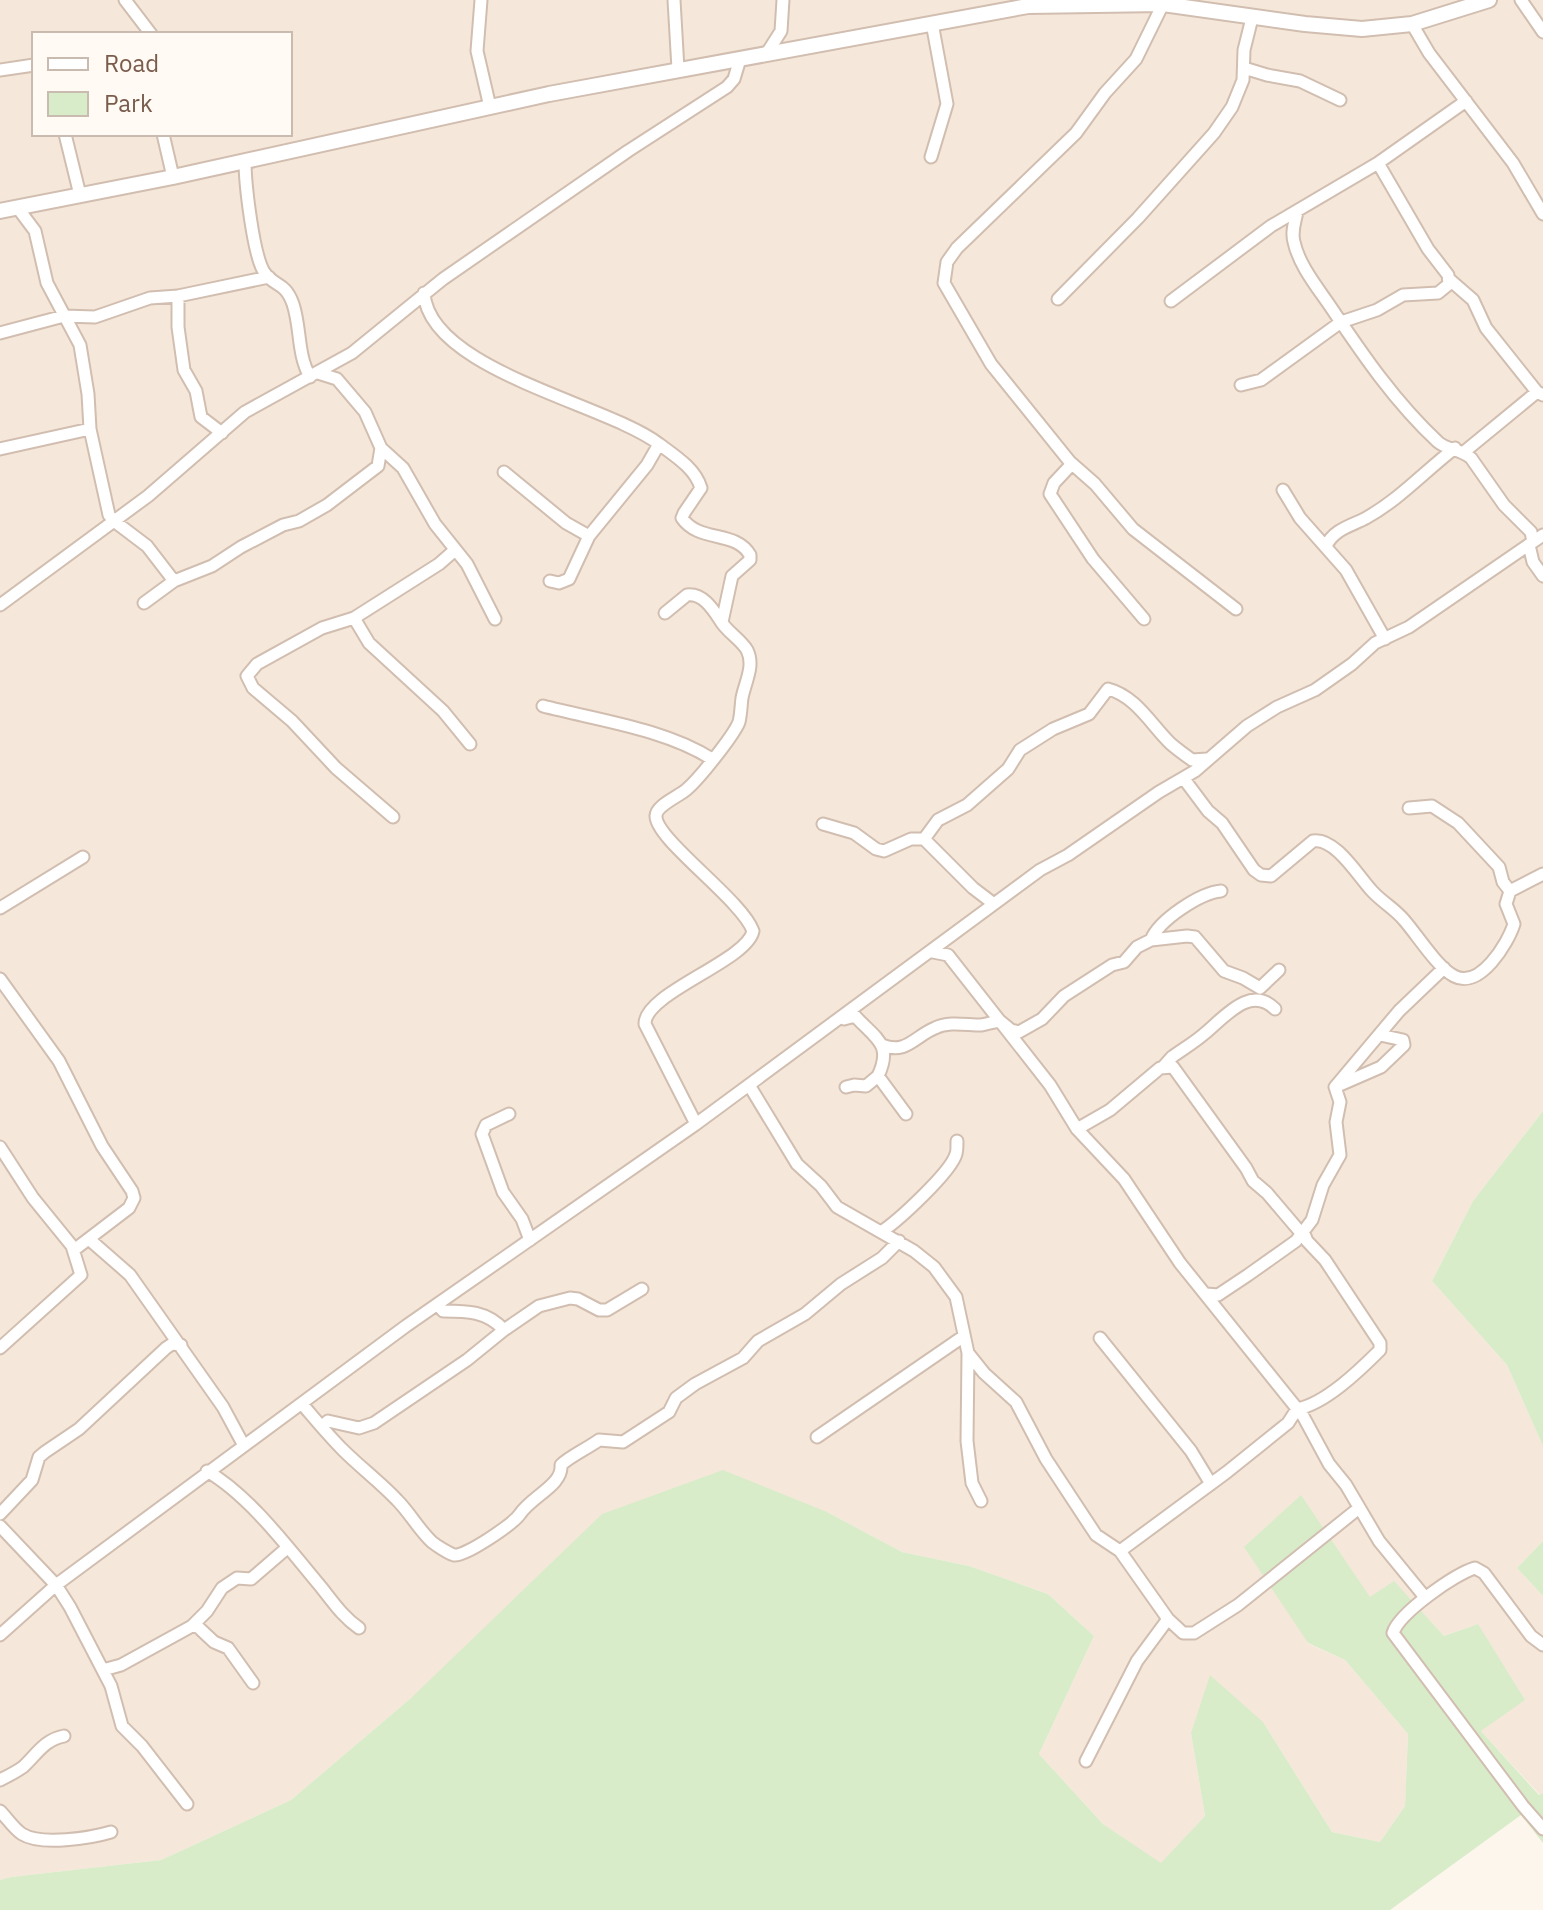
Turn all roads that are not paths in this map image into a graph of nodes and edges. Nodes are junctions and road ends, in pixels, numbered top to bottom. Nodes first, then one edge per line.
1 (125, 0) edge
2 (481, 0) edge
3 (674, 0) edge
4 (783, 0) edge
5 (1489, 0) edge
6 (1521, 0) edge
7 (1028, 3) edge
8 (1163, 4) junction
9 (1252, 18) junction
10 (932, 23) junction
11 (1412, 24) junction
12 (149, 32) edge
13 (1543, 32) edge
14 (767, 53) junction
15 (740, 59) junction
16 (32, 65) edge
17 (1244, 68) junction
18 (678, 69) junction
19 (0, 70) edge
20 (1340, 100) dead end
21 (1466, 101) junction
22 (490, 107) junction
23 (65, 136) edge
24 (163, 136) edge
25 (931, 157) dead end
26 (245, 161) junction
27 (1378, 163) junction
28 (173, 177) junction
29 (80, 195) junction
30 (17, 207) junction
31 (0, 211) edge
32 (1297, 212) junction
33 (1543, 214) edge
34 (269, 277) junction
35 (1450, 280) junction
36 (424, 293) junction
37 (178, 296) junction
38 (1058, 299) dead end
39 (1171, 301) dead end
40 (412, 302) junction
41 (425, 307) junction
42 (64, 316) junction
43 (1341, 322) junction
44 (0, 333) edge
45 (337, 362) junction
46 (314, 375) junction
47 (337, 379) junction
48 (1241, 385) dead end
49 (1540, 393) edge
50 (90, 429) junction
51 (222, 433) junction
52 (659, 444) junction
53 (381, 448) junction
54 (0, 449) edge
55 (1459, 450) junction
56 (393, 459) junction
57 (1070, 462) junction
58 (378, 466) junction
59 (504, 472) dead end
60 (1283, 490) dead end
61 (114, 521) junction
62 (589, 536) junction
63 (1535, 540) edge
64 (1326, 546) junction
65 (455, 550) junction
66 (1543, 576) edge
67 (174, 581) junction
68 (550, 581) dead end
69 (144, 603) dead end
70 (0, 605) edge
71 (1236, 609) dead end
72 (665, 613) dead end
73 (354, 618) junction
74 (495, 619) dead end
75 (1144, 619) dead end
76 (722, 622) junction
77 (1385, 639) junction
78 (543, 706) dead end
79 (470, 744) dead end
80 (712, 759) junction
81 (1207, 759) junction
82 (1184, 779) junction
83 (1409, 808) dead end
84 (393, 817) dead end
85 (823, 824) dead end
86 (924, 839) junction
87 (83, 857) dead end
88 (1543, 874) edge
89 (1221, 891) dead end
90 (1510, 891) junction
91 (994, 904) junction
92 (0, 908) edge
93 (950, 939) junction
94 (1151, 940) junction
95 (933, 952) junction
96 (948, 955) junction
97 (1444, 968) junction
98 (1279, 970) dead end
99 (0, 979) edge
100 (1260, 988) junction
101 (1249, 999) junction
102 (1275, 1009) dead end
103 (1000, 1021) junction
104 (833, 1025) junction
105 (1380, 1035) junction
106 (882, 1045) junction
107 (1164, 1066) junction
108 (878, 1076) junction
109 (749, 1085) junction
110 (846, 1087) dead end
111 (1335, 1087) junction
112 (509, 1114) dead end
113 (906, 1114) dead end
114 (696, 1124) junction
115 (1077, 1129) junction
116 (957, 1141) dead end
117 (0, 1147) edge
118 (881, 1232) junction
119 (1302, 1236) junction
120 (90, 1240) junction
121 (530, 1240) junction
122 (899, 1241) junction
123 (74, 1250) junction
124 (642, 1289) dead end
125 (1207, 1294) junction
126 (438, 1305) junction
127 (504, 1330) junction
128 (964, 1336) junction
129 (1100, 1338) dead end
130 (181, 1345) junction
131 (0, 1348) edge
132 (968, 1353) junction
133 (302, 1404) junction
134 (1302, 1411) junction
135 (322, 1426) junction
136 (817, 1437) dead end
137 (243, 1444) junction
138 (207, 1471) junction
139 (1211, 1484) junction
140 (981, 1501) dead end
141 (1359, 1508) junction
142 (0, 1514) edge
143 (0, 1526) edge
144 (287, 1548) junction
145 (1120, 1551) junction
146 (56, 1585) junction
147 (1424, 1596) junction
148 (1168, 1619) junction
149 (192, 1626) junction
150 (359, 1628) dead end
151 (0, 1635) edge
152 (1543, 1645) edge
153 (103, 1670) junction
154 (253, 1683) dead end
155 (64, 1736) dead end
156 (1086, 1761) dead end
157 (0, 1780) edge
158 (187, 1804) dead end
159 (0, 1811) edge
160 (1543, 1829) edge
161 (111, 1832) dead end

1 - 12 street
2 - 22 street
3 - 18 street
4 - 14 street
5 - 11 street
6 - 13 street
7 - 8 street
7 - 10 street
8 - 9 street
8 - 57 street
9 - 11 street
9 - 17 street
10 - 14 street
10 - 25 street
11 - 21 street
14 - 15 street
15 - 18 street
15 - 36 street
16 - 19 street
17 - 20 street
17 - 38 street
18 - 22 street
21 - 27 street
21 - 33 street
22 - 26 street
23 - 29 street
24 - 28 street
26 - 28 street
26 - 34 street
27 - 32 street
27 - 35 street
28 - 29 street
29 - 30 street
30 - 31 street
30 - 42 street
32 - 39 street
32 - 43 street
34 - 37 street
34 - 46 street
35 - 43 street
35 - 49 street
36 - 40 street
36 - 41 street
37 - 42 street
37 - 51 street
40 - 41 street
40 - 45 street
41 - 52 street
42 - 44 street
42 - 50 street
43 - 48 street
43 - 55 street
45 - 46 street
45 - 47 street
46 - 47 street
46 - 51 street
47 - 53 street
49 - 55 street
50 - 54 street
50 - 61 street
51 - 61 street
52 - 62 street
52 - 76 street
53 - 56 street
53 - 58 street
55 - 63 street
55 - 64 street
56 - 58 street
56 - 65 street
57 - 71 street
57 - 75 street
58 - 67 street
59 - 62 street
60 - 64 street
61 - 67 street
61 - 70 street
62 - 68 street
63 - 66 street
63 - 77 street
64 - 77 street
65 - 73 street
65 - 74 street
67 - 69 street
72 - 76 street
73 - 79 street
73 - 84 street
76 - 80 street
77 - 81 street
78 - 80 street
80 - 114 street
81 - 82 street
81 - 86 street
82 - 91 street
82 - 97 street
83 - 90 street
85 - 86 street
86 - 91 street
87 - 92 street
88 - 90 street
89 - 94 street
90 - 97 street
91 - 93 street
93 - 95 street
93 - 96 street
94 - 100 street
94 - 103 street
95 - 96 street
95 - 104 street
96 - 103 street
97 - 105 street
98 - 100 street
99 - 120 street
100 - 101 street
101 - 102 street
101 - 107 street
103 - 106 street
103 - 115 street
104 - 106 street
104 - 109 street
105 - 111 street
105 - 111 street
106 - 108 street
107 - 115 street
107 - 119 street
108 - 110 street
108 - 113 street
109 - 114 street
109 - 118 street
111 - 119 street
112 - 121 street
114 - 121 street
115 - 125 street
116 - 118 street
117 - 123 street
118 - 122 street
119 - 125 street
119 - 134 street
120 - 123 street
120 - 130 street
121 - 126 street
122 - 128 street
122 - 135 street
123 - 131 street
124 - 127 street
125 - 134 street
126 - 127 street
126 - 133 street
127 - 135 street
128 - 132 street
128 - 136 street
129 - 139 street
130 - 137 street
130 - 142 street
132 - 140 street
132 - 145 street
133 - 135 street
133 - 137 street
134 - 139 street
134 - 141 street
137 - 138 street
138 - 144 street
138 - 146 street
139 - 145 street
141 - 147 street
141 - 148 street
143 - 146 street
144 - 149 street
144 - 150 street
145 - 148 street
146 - 151 street
146 - 153 street
147 - 152 street
147 - 160 street
148 - 156 street
149 - 153 street
149 - 154 street
153 - 158 street
155 - 157 street
159 - 161 street

